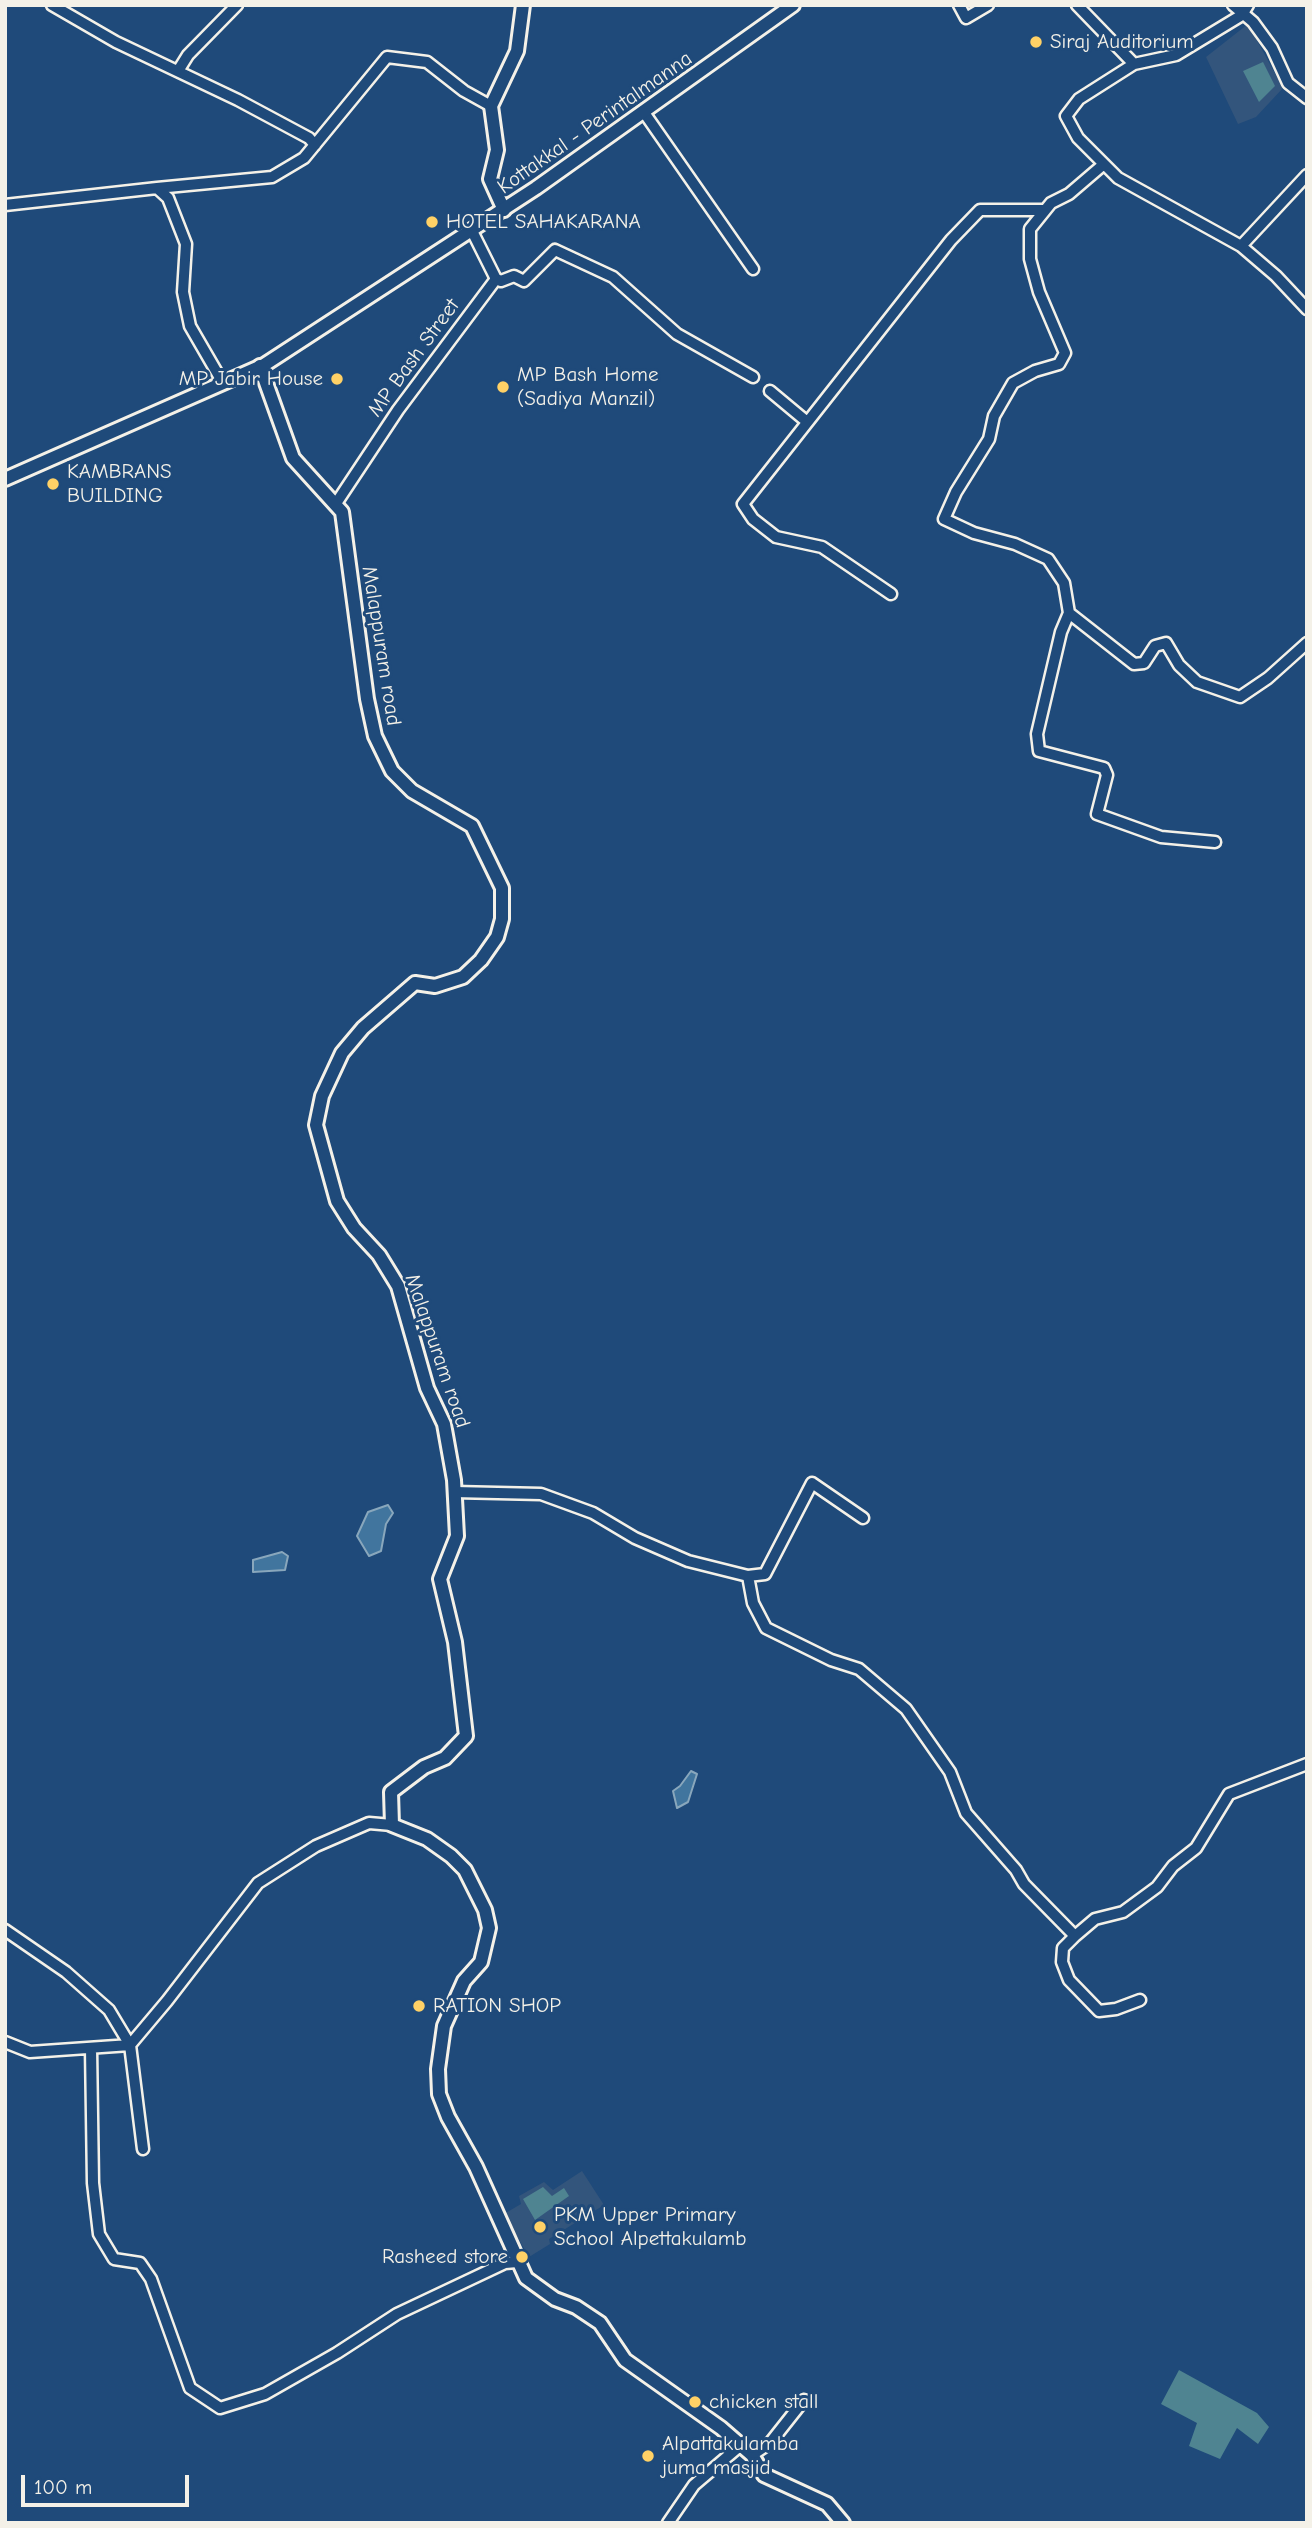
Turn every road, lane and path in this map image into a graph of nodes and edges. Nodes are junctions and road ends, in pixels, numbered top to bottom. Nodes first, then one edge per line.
1 (52, 5) edge
2 (237, 5) edge
3 (523, 5) edge
4 (793, 5) edge
5 (959, 5) edge
6 (988, 5) edge
7 (1077, 5) edge
8 (1233, 5) edge
9 (1245, 10) edge
10 (1133, 64) junction
11 (178, 71) junction
12 (1307, 98) edge
13 (491, 106) junction
14 (643, 111) junction
15 (315, 145) junction
16 (1104, 164) junction
17 (1307, 175) edge
18 (157, 188) junction
19 (5, 205) edge
20 (504, 210) junction
21 (1045, 210) junction
22 (472, 231) junction
23 (1241, 246) junction
24 (753, 269) dead end
25 (496, 279) junction
26 (1307, 309) edge
27 (260, 366) junction
28 (753, 377) dead end
29 (223, 383) junction
30 (770, 391) dead end
31 (806, 421) junction
32 (5, 479) edge
33 (335, 505) junction
34 (891, 594) dead end
35 (1069, 613) junction
36 (1307, 643) edge
37 (1215, 842) dead end
38 (454, 1492) junction
39 (863, 1518) dead end
40 (748, 1576) junction
41 (1307, 1764) edge
42 (392, 1825) junction
43 (5, 1930) edge
44 (1075, 1936) junction
45 (1140, 2000) dead end
46 (5, 2042) edge
47 (130, 2045) junction
48 (91, 2048) junction
49 (143, 2149) dead end
50 (517, 2262) junction
51 (804, 2400) dead end
52 (741, 2445) junction
53 (752, 2455) junction
54 (668, 2523) edge
55 (843, 2523) edge

1 - 11 street
2 - 11 street
3 - 13 street
4 - 14 street, Kottakkal - Perintalmanna
5 - 6 street
7 - 10 street
8 - 9 street
9 - 10 street
9 - 12 street
10 - 16 street
11 - 15 street
13 - 15 street
13 - 20 street
14 - 20 street, Kottakkal - Perintalmanna
14 - 24 street
15 - 18 street
16 - 21 street
16 - 23 street
17 - 23 street
18 - 19 street
18 - 29 street
20 - 22 street, Kottakkal - Perintalmanna
21 - 31 street
21 - 35 street
22 - 25 street
22 - 27 street, Kottakkal - Perintalmanna
23 - 26 street
25 - 28 street
25 - 33 street, MP Bash Street
27 - 29 street, Kottakkal - Perintalmanna
27 - 33 street, Malappuram road
29 - 32 street, Kottakkal - Perintalmanna
30 - 31 street
31 - 34 street
33 - 38 street, Malappuram road
35 - 36 street
35 - 37 street
38 - 40 street
38 - 42 street, Malappuram road
39 - 40 street
40 - 44 street
41 - 44 street
42 - 47 street
42 - 50 street
43 - 47 street
44 - 45 street
46 - 48 street
47 - 48 street
47 - 49 street
48 - 50 street
50 - 52 street
51 - 53 street
52 - 53 street
52 - 54 street
53 - 55 street

